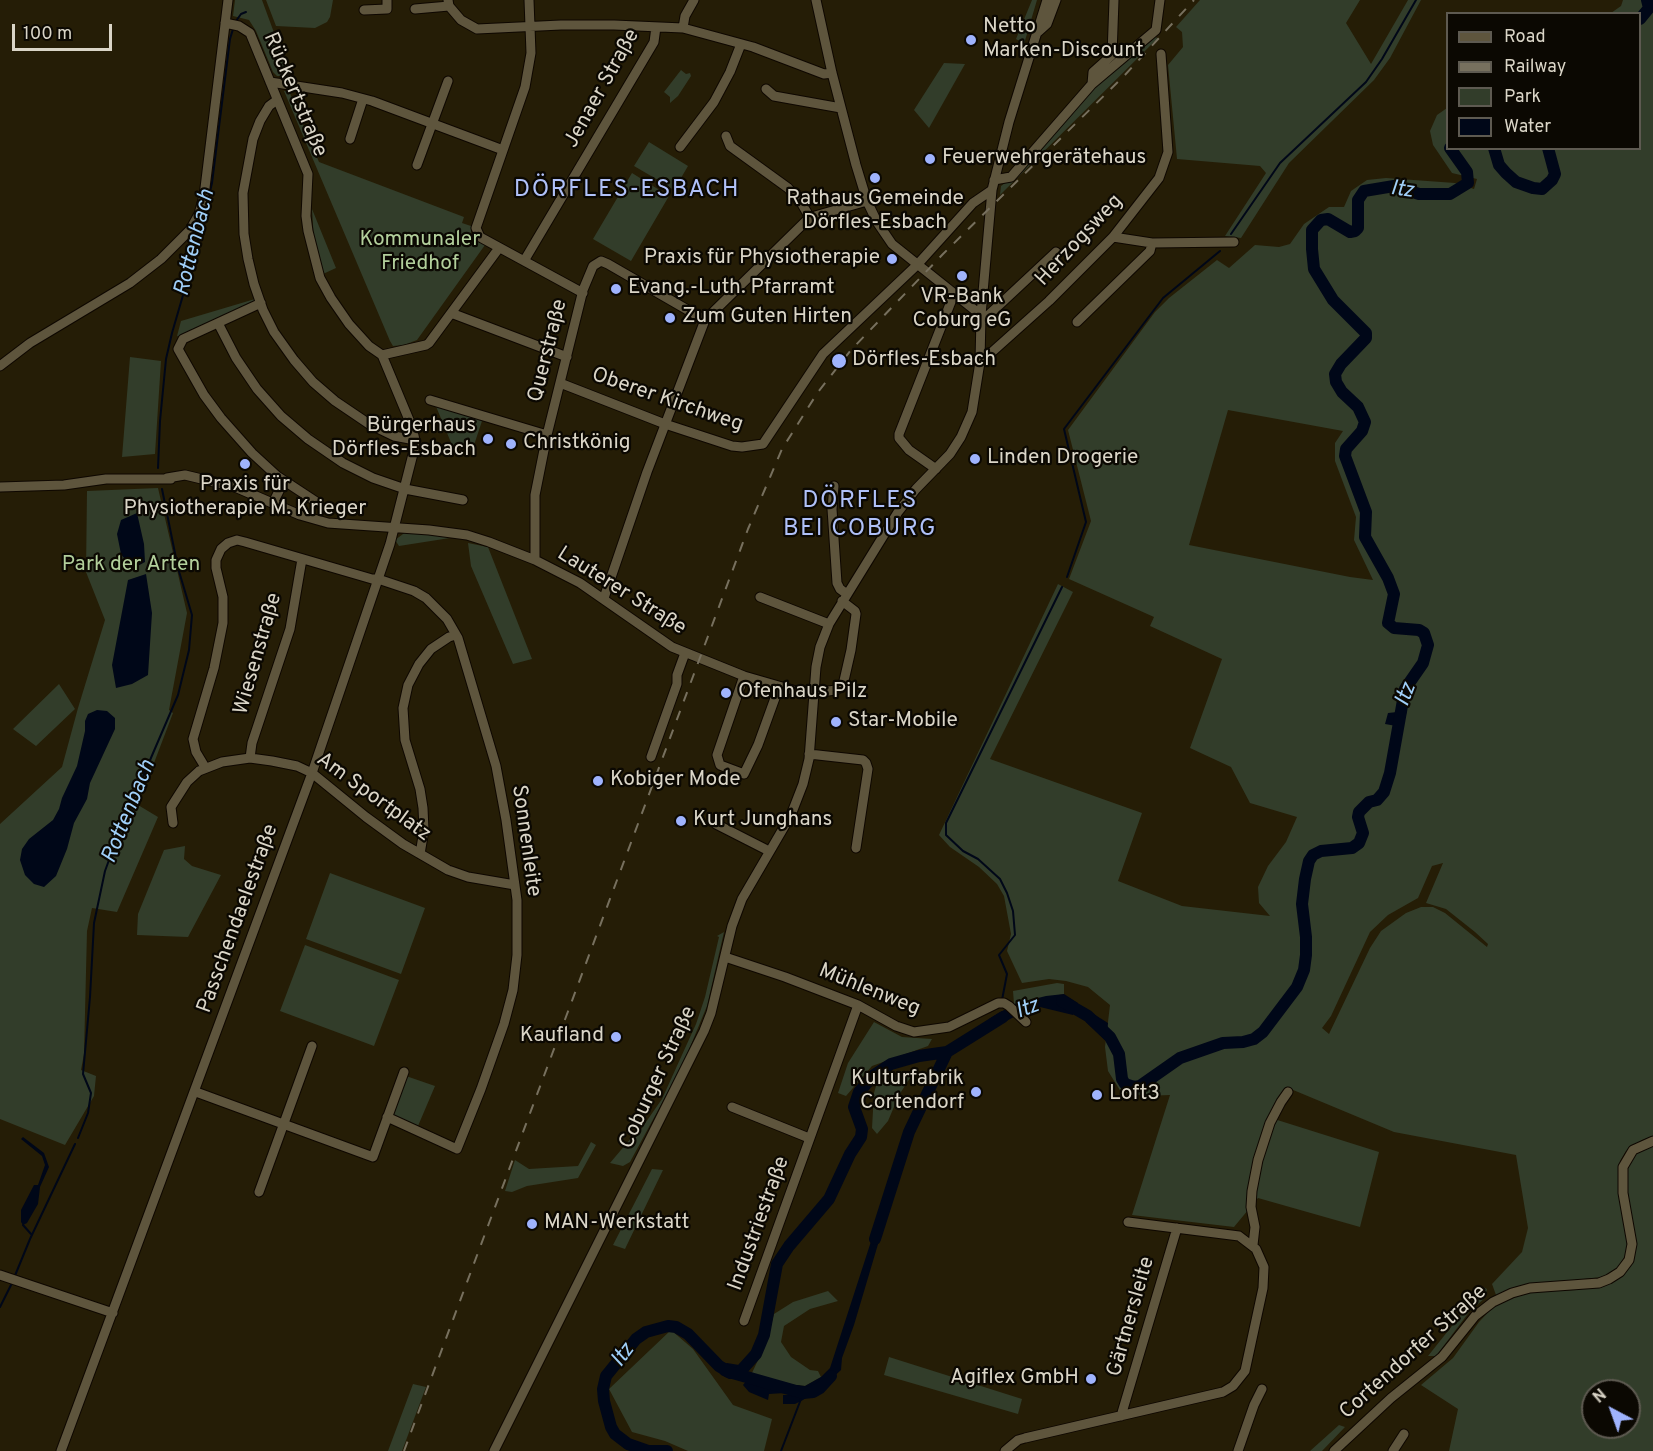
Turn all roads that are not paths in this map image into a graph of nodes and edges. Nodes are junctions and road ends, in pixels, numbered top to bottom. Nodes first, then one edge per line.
1 (228, 0) edge
2 (387, 0) edge
3 (529, 0) edge
4 (694, 0) edge
5 (816, 0) edge
6 (1047, 0) edge
7 (1056, 0) edge
8 (1114, 0) edge
9 (1160, 0) edge
10 (449, 3) edge
11 (371, 6) edge
12 (415, 9) dead end
13 (231, 24) junction
14 (530, 25) junction
15 (656, 27) junction
16 (683, 28) junction
17 (1036, 33) junction
18 (741, 44) junction
19 (1161, 54) dead end
20 (832, 73) junction
21 (448, 81) dead end
22 (270, 82) junction
23 (1092, 84) junction
24 (766, 89) dead end
25 (363, 99) junction
26 (277, 100) junction
27 (841, 108) junction
28 (433, 123) junction
29 (726, 136) dead end
30 (350, 139) dead end
31 (680, 147) dead end
32 (503, 150) junction
33 (417, 165) dead end
34 (993, 184) junction
35 (867, 201) junction
36 (810, 218) junction
37 (1113, 237) junction
38 (1234, 242) dead end
39 (1152, 243) junction
40 (499, 248) junction
41 (1056, 252) dead end
42 (524, 261) junction
43 (916, 265) junction
44 (582, 293) junction
45 (954, 294) junction
46 (261, 303) junction
47 (451, 313) junction
48 (981, 319) junction
49 (705, 320) junction
50 (1077, 322) dead end
51 (218, 323) junction
52 (382, 355) junction
53 (980, 356) junction
54 (567, 357) junction
55 (0, 366) edge
56 (560, 383) junction
57 (430, 400) dead end
58 (665, 424) junction
59 (547, 435) junction
60 (415, 440) junction
61 (936, 469) junction
62 (284, 481) junction
63 (834, 486) dead end
64 (0, 487) edge
65 (405, 489) junction
66 (463, 500) dead end
67 (273, 503) junction
68 (318, 503) dead end
69 (394, 527) junction
70 (302, 559) junction
71 (535, 560) junction
72 (378, 579) junction
73 (760, 597) dead end
74 (604, 598) junction
75 (845, 598) junction
76 (829, 624) junction
77 (456, 635) junction
78 (685, 652) junction
79 (744, 676) junction
80 (779, 687) junction
81 (813, 693) junction
82 (809, 754) junction
83 (651, 757) dead end
84 (250, 758) junction
85 (204, 767) junction
86 (312, 773) junction
87 (173, 823) dead end
88 (716, 824) dead end
89 (856, 848) dead end
90 (769, 851) junction
91 (420, 854) junction
92 (515, 885) junction
93 (725, 957) junction
94 (858, 1005) junction
95 (1026, 1022) dead end
96 (312, 1046) dead end
97 (404, 1072) dead end
98 (196, 1092) junction
99 (1288, 1092) dead end
100 (732, 1107) dead end
101 (387, 1117) junction
102 (284, 1124) junction
103 (809, 1138) junction
104 (1653, 1141) edge
105 (259, 1192) dead end
106 (1128, 1222) dead end
107 (1176, 1228) junction
108 (1253, 1245) junction
109 (2, 1276) edge
110 (112, 1317) junction
111 (744, 1321) dead end
112 (1262, 1389) dead end
113 (1121, 1416) junction
114 (1404, 1434) dead end
115 (62, 1451) edge
116 (494, 1451) edge
117 (1005, 1451) edge
118 (1238, 1451) edge
119 (1334, 1451) edge
120 (1393, 1451) edge

1 - 13 street
2 - 11 street
3 - 14 street
4 - 16 street
5 - 20 street
6 - 17 street, Coburger Straße
7 - 17 street
8 - 23 street
9 - 23 street
10 - 12 street
10 - 14 street
13 - 22 street, Rückertstraße
13 - 55 street
14 - 15 street
14 - 32 street
15 - 16 street
15 - 42 street, Jenaer Straße
16 - 18 street
17 - 34 street, Coburger Straße
18 - 20 street
18 - 31 street
19 - 37 street, Herzogsweg
20 - 27 street
21 - 28 street
22 - 25 street
22 - 26 street, Rückertstraße
23 - 34 street
24 - 27 street
25 - 28 street
25 - 30 street
26 - 46 street
26 - 52 street, Rückertstraße
27 - 35 street
28 - 32 street
28 - 33 street
29 - 36 street
32 - 40 street
34 - 43 street
34 - 48 street, Coburger Straße
35 - 36 street
35 - 43 street
36 - 49 street
37 - 39 street
37 - 53 street, Herzogsweg
38 - 39 street
39 - 50 street
40 - 42 street
40 - 47 street
41 - 48 street
42 - 44 street
43 - 45 street
43 - 58 street, Oberer Kirchweg
44 - 49 street, Querstraße
44 - 54 street, Querstraße
45 - 48 street
45 - 61 street
46 - 51 street
46 - 60 street
47 - 52 street
47 - 54 street
48 - 53 street, Coburger Straße
49 - 58 street
51 - 62 street
51 - 65 street
52 - 60 street, Rückertstraße
53 - 61 street, Coburger Straße
54 - 56 street, Querstraße
56 - 58 street, Oberer Kirchweg
56 - 59 street, Querstraße
57 - 59 street
58 - 74 street
59 - 71 street, Querstraße
60 - 65 street, Rückertstraße
61 - 75 street, Coburger Straße
62 - 67 street
62 - 68 street
63 - 75 street
64 - 67 street, Lauterer Straße
65 - 66 street
65 - 69 street, Rückertstraße
67 - 69 street, Lauterer Straße
69 - 71 street, Lauterer Straße
69 - 72 street, Passchendaelestraße
70 - 72 street, Sonnenleite
70 - 84 street, Wiesenstraße
70 - 85 street, Sonnenleite
71 - 74 street, Lauterer Straße
72 - 77 street, Sonnenleite
72 - 86 street, Passchendaelestraße
73 - 76 street
74 - 78 street, Lauterer Straße
75 - 76 street, Coburger Straße
75 - 81 street
76 - 81 street, Coburger Straße
77 - 91 street
77 - 92 street, Sonnenleite
78 - 79 street, Lauterer Straße
78 - 83 street
79 - 80 street, Lauterer Straße
79 - 80 street
80 - 81 street, Lauterer Straße
81 - 82 street, Coburger Straße
82 - 89 street
82 - 90 street, Coburger Straße
84 - 85 street, Am Sportplatz
84 - 86 street, Am Sportplatz
85 - 87 street
86 - 91 street, Am Sportplatz
86 - 98 street, Passchendaelestraße
88 - 90 street
90 - 93 street, Coburger Straße
91 - 92 street, Am Sportplatz
92 - 101 street, Sonnenleite
93 - 94 street, Mühlenweg
93 - 116 street, Coburger Straße
94 - 95 street, Mühlenweg
94 - 103 street, Industriestraße
96 - 102 street
97 - 101 street
98 - 102 street
98 - 110 street, Passchendaelestraße
99 - 108 street
100 - 103 street, Industriestraße
101 - 102 street
102 - 105 street
103 - 111 street, Industriestraße
104 - 119 street, Cortendorfer Straße
106 - 107 street, Gärtnersleite
107 - 108 street, Gärtnersleite
107 - 113 street, Gärtnersleite
108 - 113 street
109 - 110 street
110 - 115 street, Passchendaelestraße
112 - 118 street
113 - 117 street
114 - 120 street

